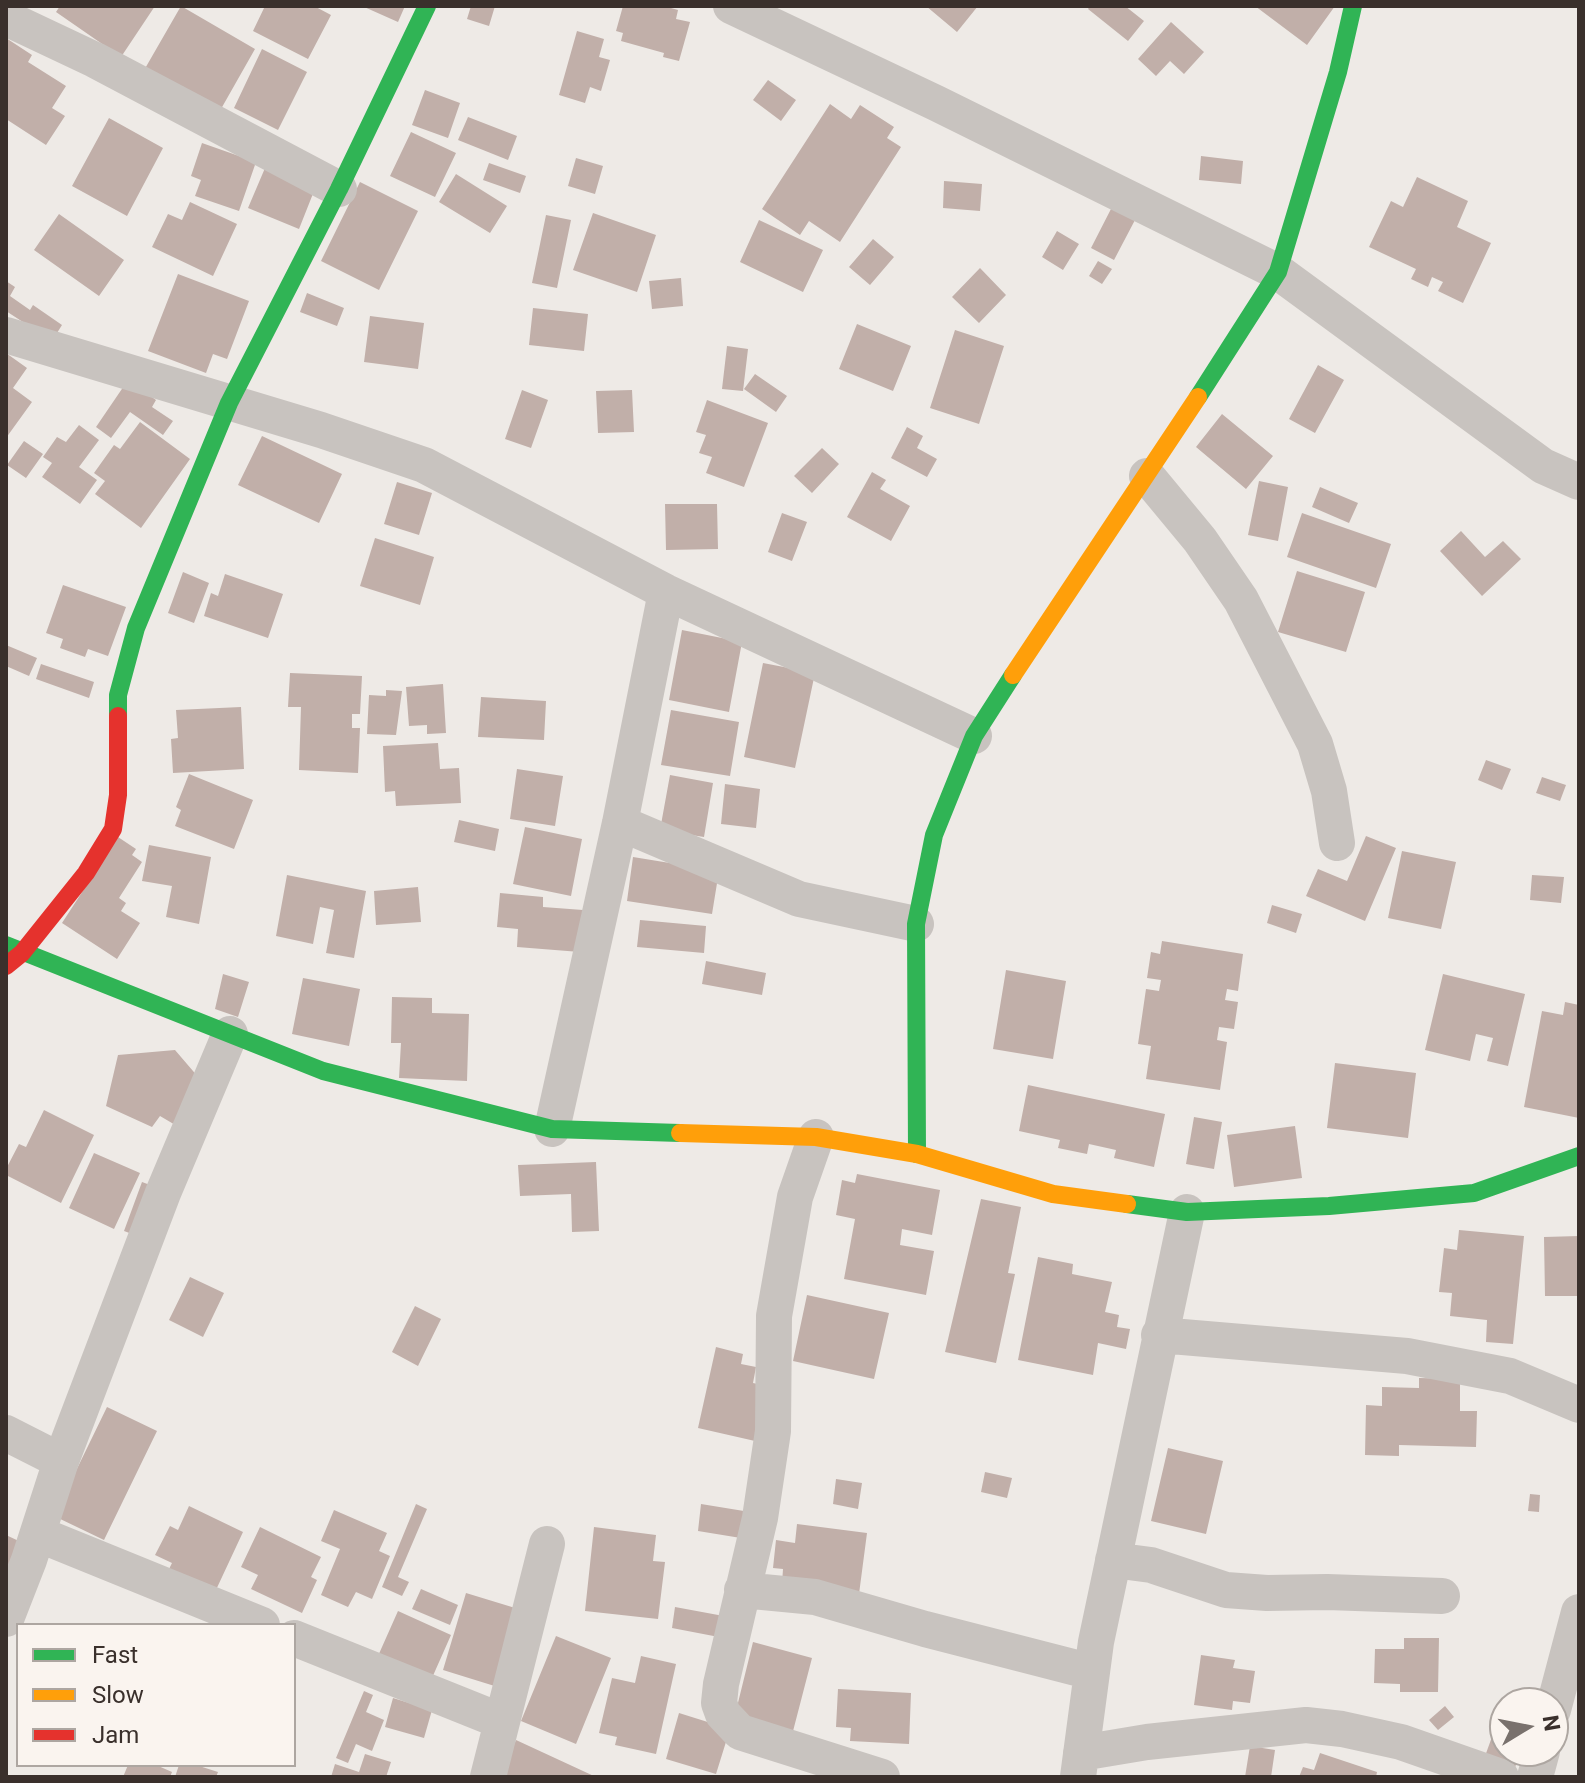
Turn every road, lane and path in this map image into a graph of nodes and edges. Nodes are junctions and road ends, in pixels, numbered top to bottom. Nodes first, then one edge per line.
1 (427, 6) edge
2 (731, 6) edge
3 (1353, 6) edge
4 (6, 18) edge
5 (339, 189) junction
6 (1278, 272) junction
7 (6, 335) edge
8 (229, 403) junction
9 (1147, 476) junction
10 (1579, 482) edge
11 (666, 592) junction
12 (974, 736) junction
13 (620, 823) junction
14 (1337, 843) dead end
15 (916, 924) junction
16 (14, 949) edge
17 (6, 966) edge
18 (230, 1034) junction
19 (552, 1129) junction
20 (816, 1137) junction
21 (917, 1154) junction
22 (1579, 1156) edge
23 (1187, 1212) junction
24 (1159, 1335) junction
25 (1579, 1405) edge
26 (6, 1433) edge
27 (61, 1461) junction
28 (38, 1534) junction
29 (547, 1544) dead end
30 (1113, 1560) junction
31 (742, 1590) junction
32 (1442, 1596) dead end
33 (1579, 1612) edge
34 (6, 1619) edge
35 (257, 1623) edge
36 (296, 1639) edge
37 (1092, 1672) junction
38 (1559, 1687) edge
39 (501, 1721) junction
40 (1079, 1765) edge
41 (488, 1777) edge
42 (882, 1777) edge
43 (1501, 1777) edge

1 - 5 street
2 - 6 street
3 - 6 street
4 - 5 street
5 - 8 street
6 - 9 street
6 - 10 street
7 - 8 street
8 - 11 street
8 - 16 street
9 - 12 street
9 - 14 street
11 - 12 street
11 - 13 street
12 - 15 street
13 - 15 street
13 - 19 street
15 - 21 street
16 - 17 street
16 - 18 street
18 - 19 street
18 - 27 street
19 - 20 street
20 - 21 street
20 - 31 street
21 - 23 street
22 - 23 street
23 - 24 street
24 - 25 street
24 - 30 street
26 - 27 street
27 - 28 street
28 - 34 street
28 - 35 street
29 - 39 street
30 - 32 street
30 - 37 street
31 - 37 street
31 - 42 street
33 - 38 street
36 - 39 street
37 - 40 street
39 - 41 street
40 - 43 street

